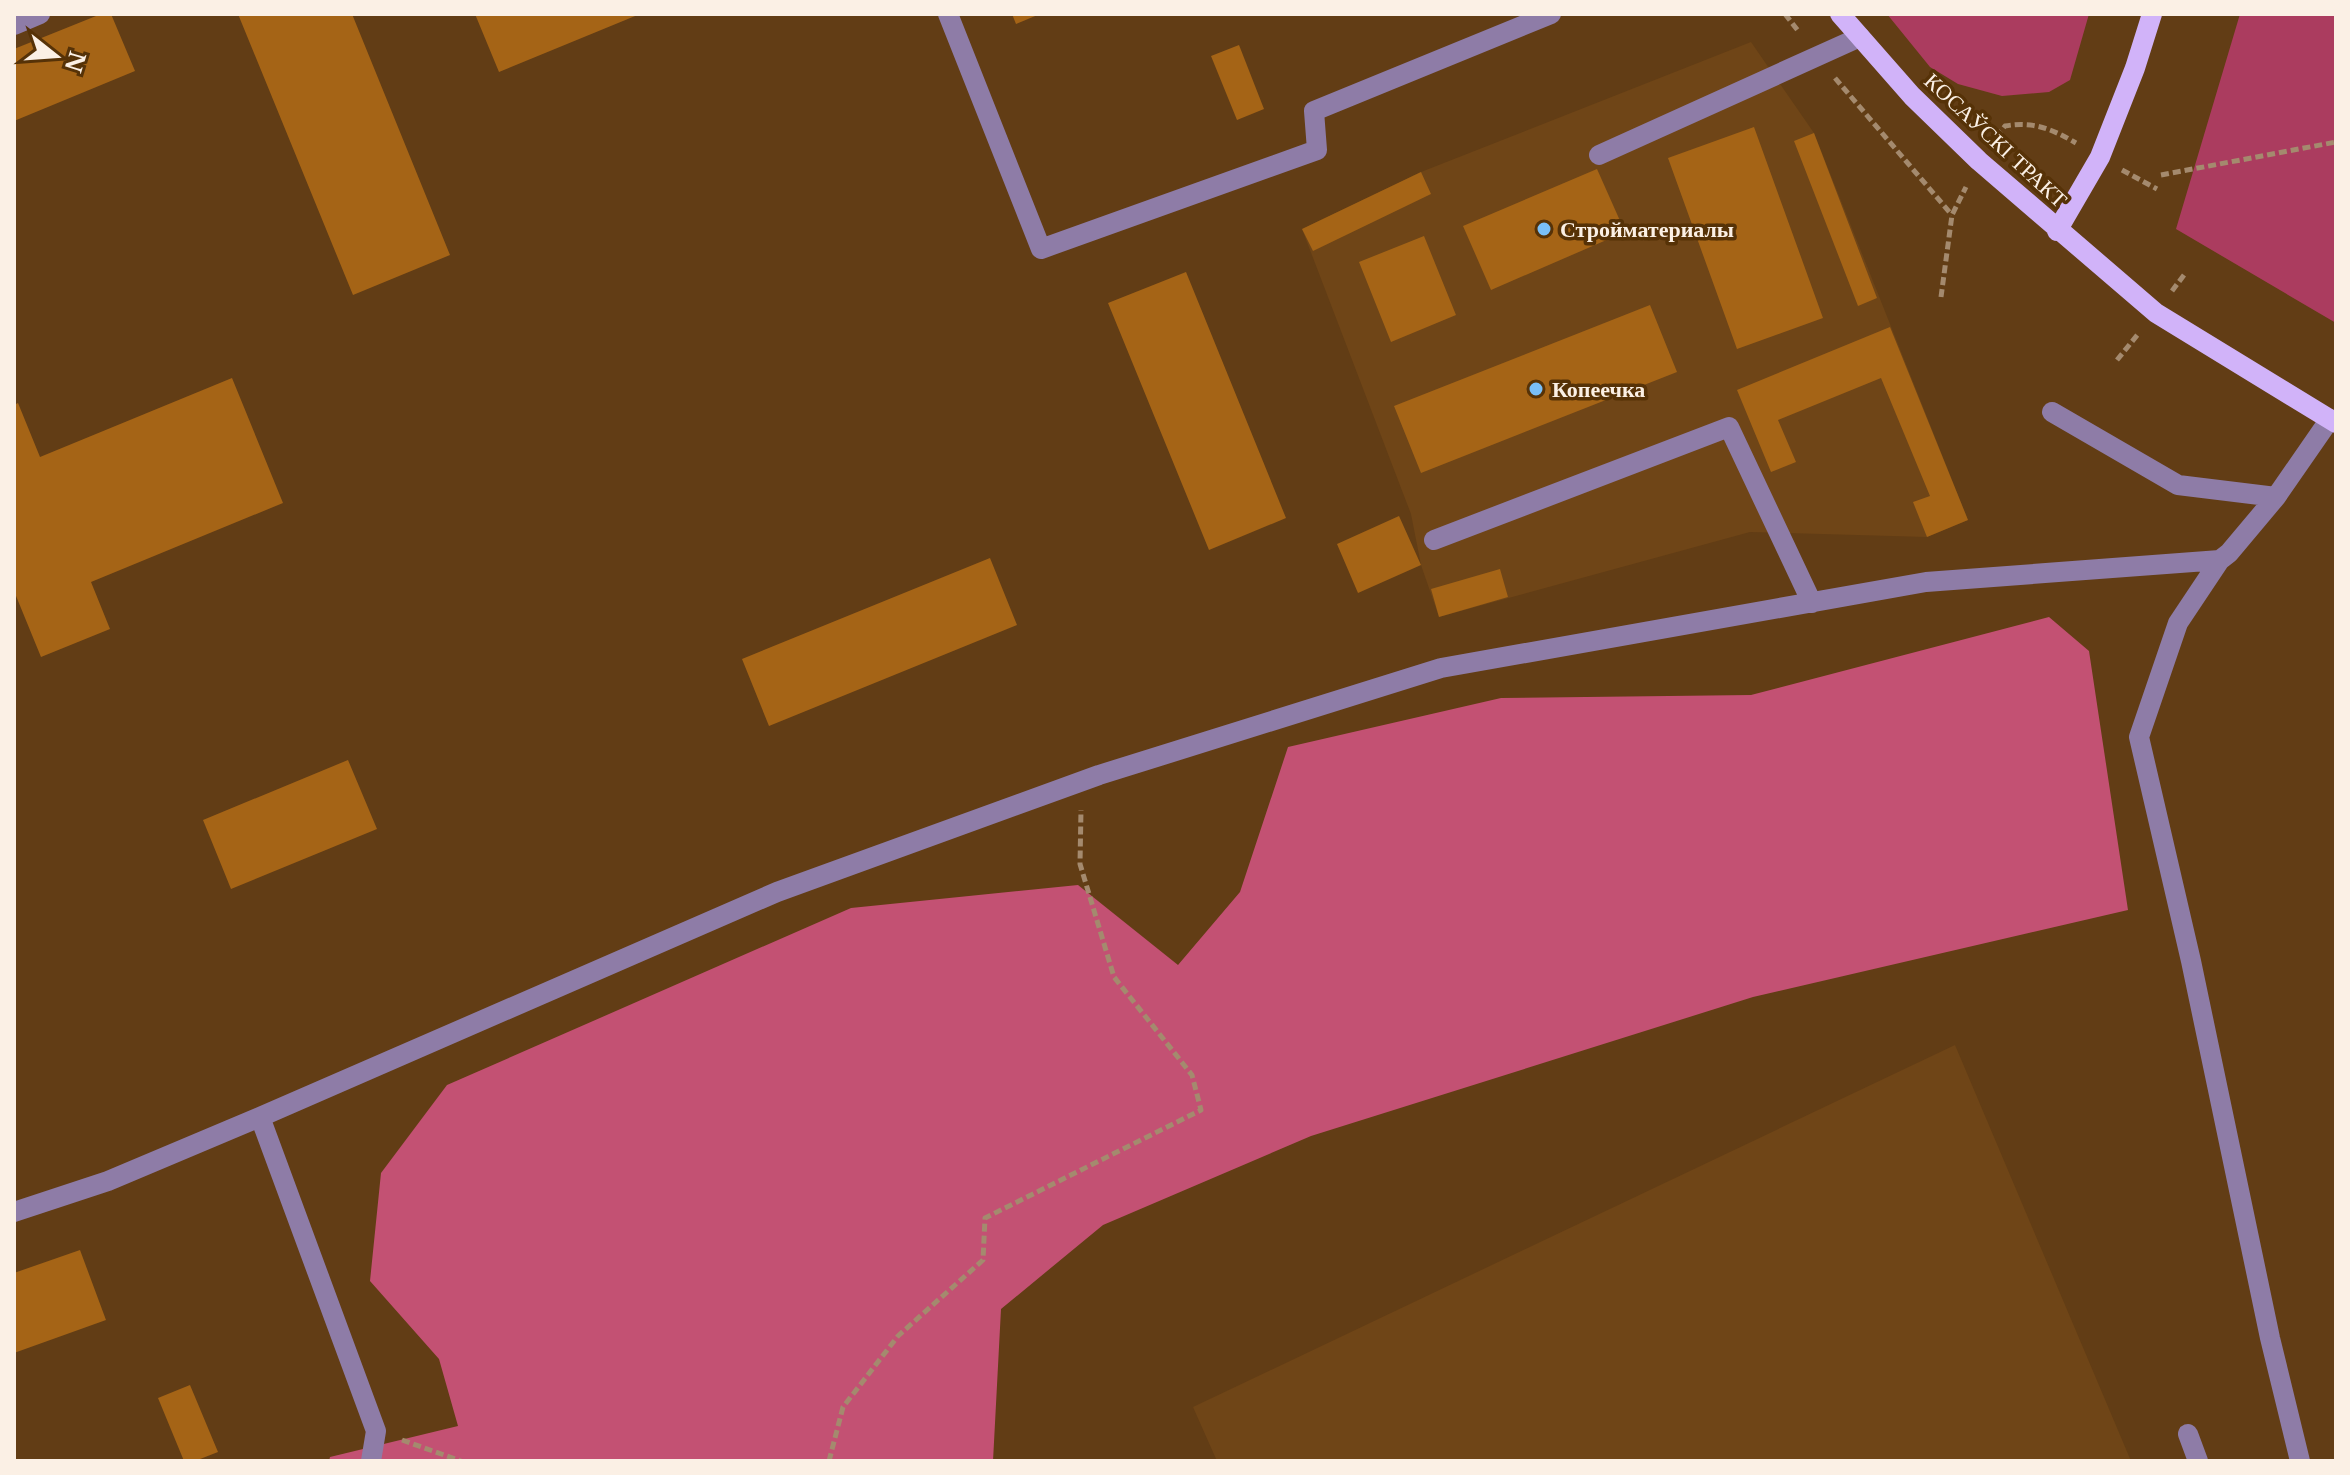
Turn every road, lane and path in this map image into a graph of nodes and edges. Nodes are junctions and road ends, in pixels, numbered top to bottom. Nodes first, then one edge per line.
1 (40, 14) edge
2 (948, 14) edge
3 (1551, 14) edge
4 (1785, 14) edge
5 (1840, 14) edge
6 (2152, 14) edge
7 (14, 25) edge
8 (1860, 37) junction
9 (1816, 56) junction
10 (2336, 142) edge
11 (1599, 155) dead end
12 (2161, 175) dead end
13 (1952, 215) dead end
14 (2057, 231) junction
15 (2052, 412) dead end
16 (2333, 421) edge
17 (2276, 497) junction
18 (1434, 540) dead end
19 (2220, 560) junction
20 (1812, 603) junction
21 (1082, 781) junction
22 (260, 1117) junction
23 (14, 1212) edge
24 (376, 1431) junction
25 (2188, 1434) dead end
26 (371, 1461) edge
27 (461, 1461) edge
28 (829, 1461) edge
29 (2198, 1461) edge
30 (2300, 1461) edge

1 - 7 lane
2 - 3 lane
4 - 9 path
5 - 8 main road, КОСАЎСКІ ТРАКТ
6 - 14 main road, КОСАЎСКІ ТРАКТ
8 - 9 lane
8 - 14 main road, КОСАЎСКІ ТРАКТ
9 - 11 lane
9 - 13 path
10 - 12 path
14 - 16 main road
15 - 17 lane
16 - 17 lane
17 - 19 lane
18 - 20 lane
19 - 20 lane
19 - 30 lane
20 - 21 lane
21 - 22 lane
21 - 28 path
22 - 23 lane
22 - 24 lane
24 - 26 lane
24 - 27 path
25 - 29 lane

